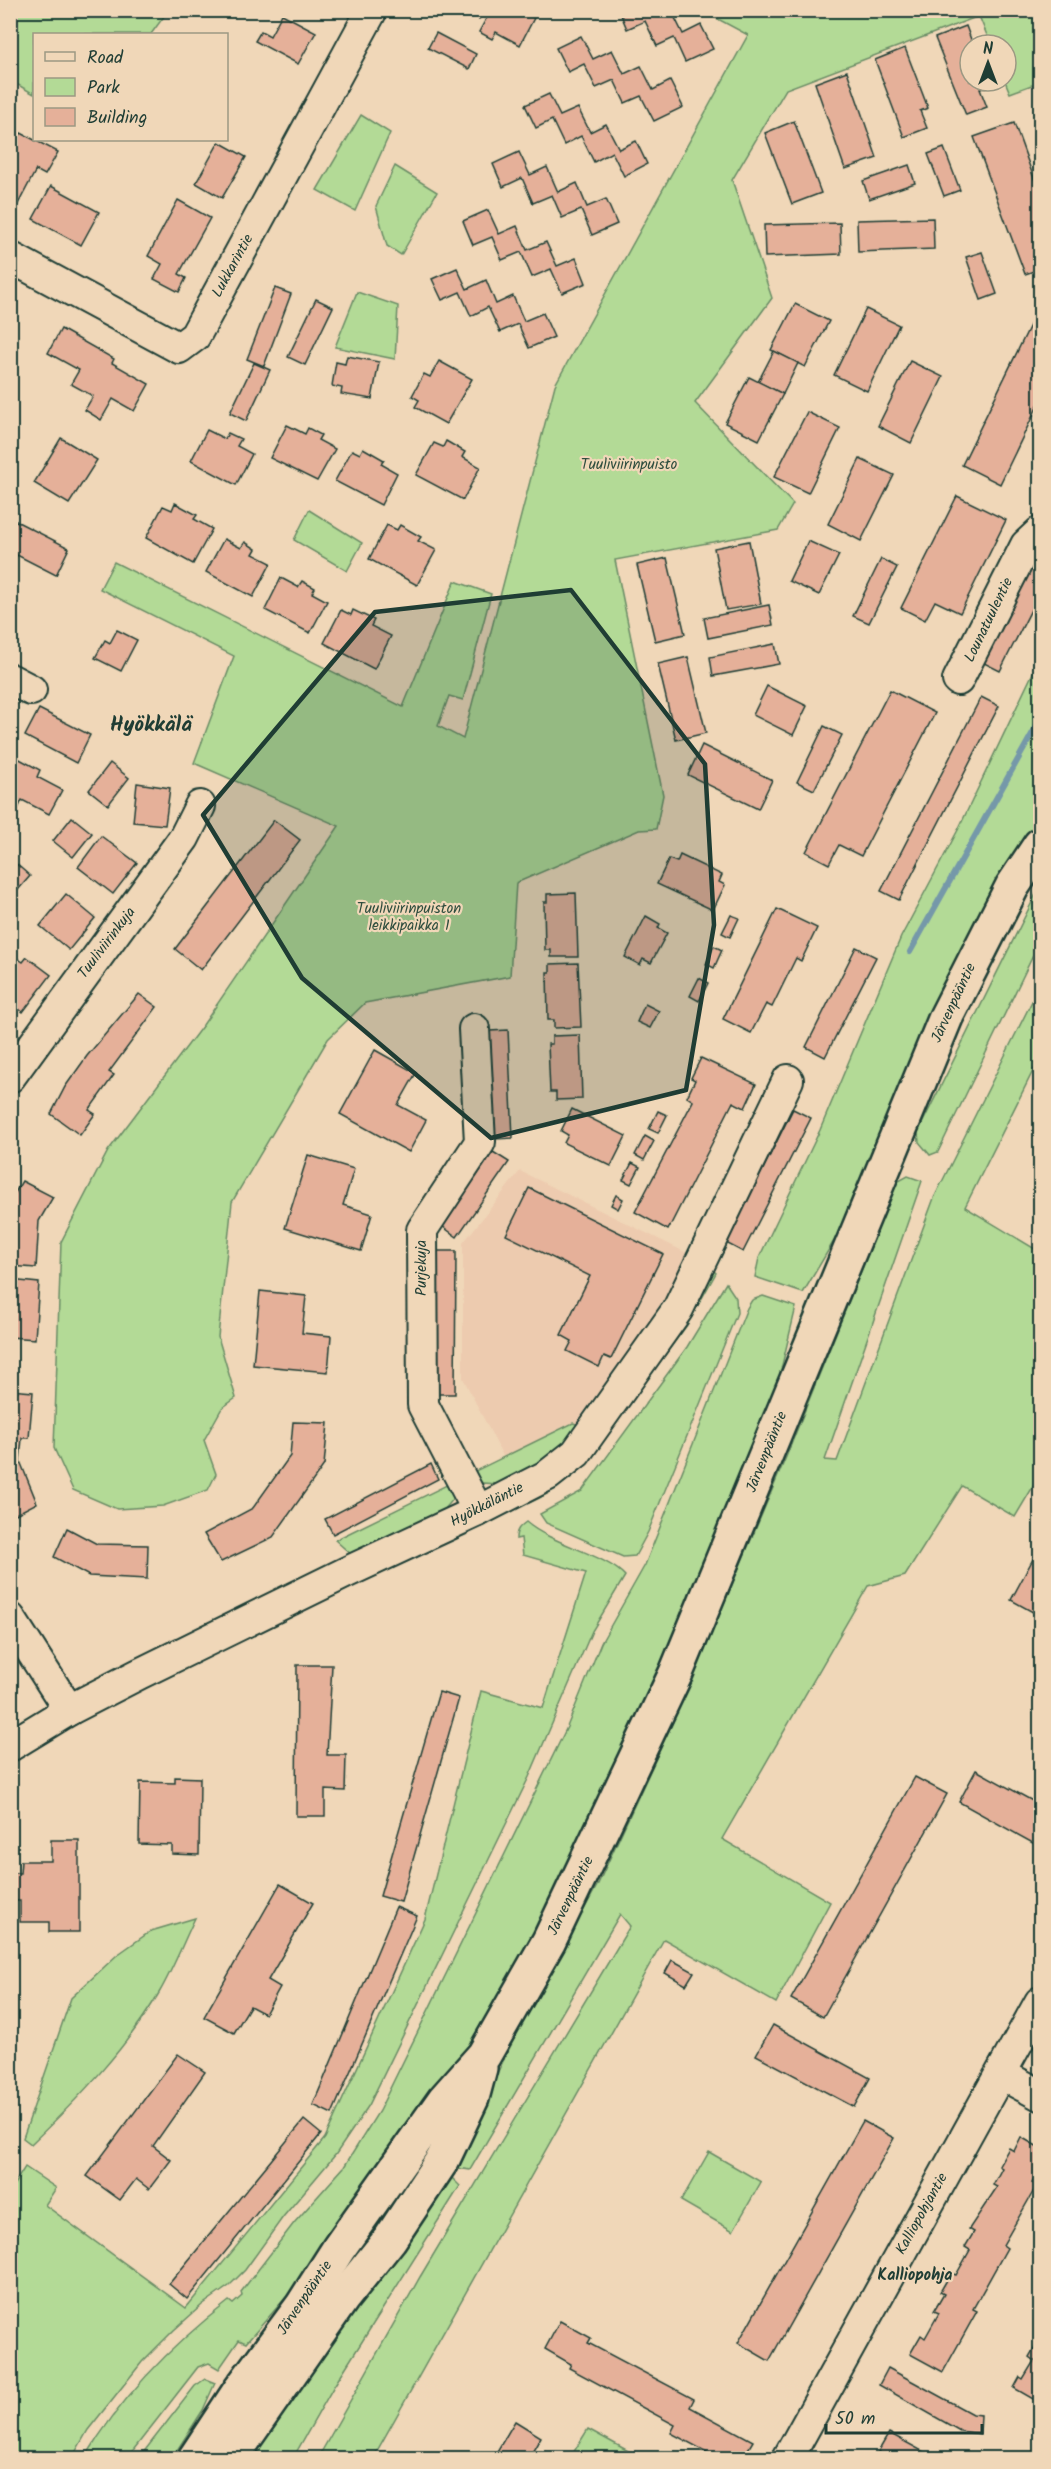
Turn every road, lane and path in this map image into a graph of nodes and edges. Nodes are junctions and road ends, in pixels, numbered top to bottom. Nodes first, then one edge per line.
1 (372, 10) edge
2 (10, 257) edge
3 (1041, 532) edge
4 (958, 680) dead end
5 (200, 806) dead end
6 (1041, 845) edge
7 (474, 1029) dead end
8 (10, 1077) edge
9 (788, 1080) dead end
10 (478, 1511) junction
11 (10, 1618) edge
12 (69, 1710) junction
13 (10, 1746) edge
14 (1041, 2002) edge
15 (484, 2055) junction
16 (1001, 2074) junction
17 (1041, 2095) edge
18 (195, 2458) edge
19 (231, 2458) edge
20 (788, 2458) edge

1 - 2 street, Lukkarintie
3 - 4 street, Lounatuulentie
5 - 8 street, Tuuliviirinkuja
6 - 15 main road, Järvenpääntie
7 - 10 street, Purjekuja
9 - 10 street, Hyökkäläntie
10 - 12 street, Hyökkäläntie
11 - 12 street
12 - 13 street, Hyökkäläntie
14 - 16 street, Kalliopohjantie
15 - 18 main road, Järvenpääntie
15 - 19 main road, Järvenpääntie
16 - 17 street
16 - 20 street, Kalliopohjantie

